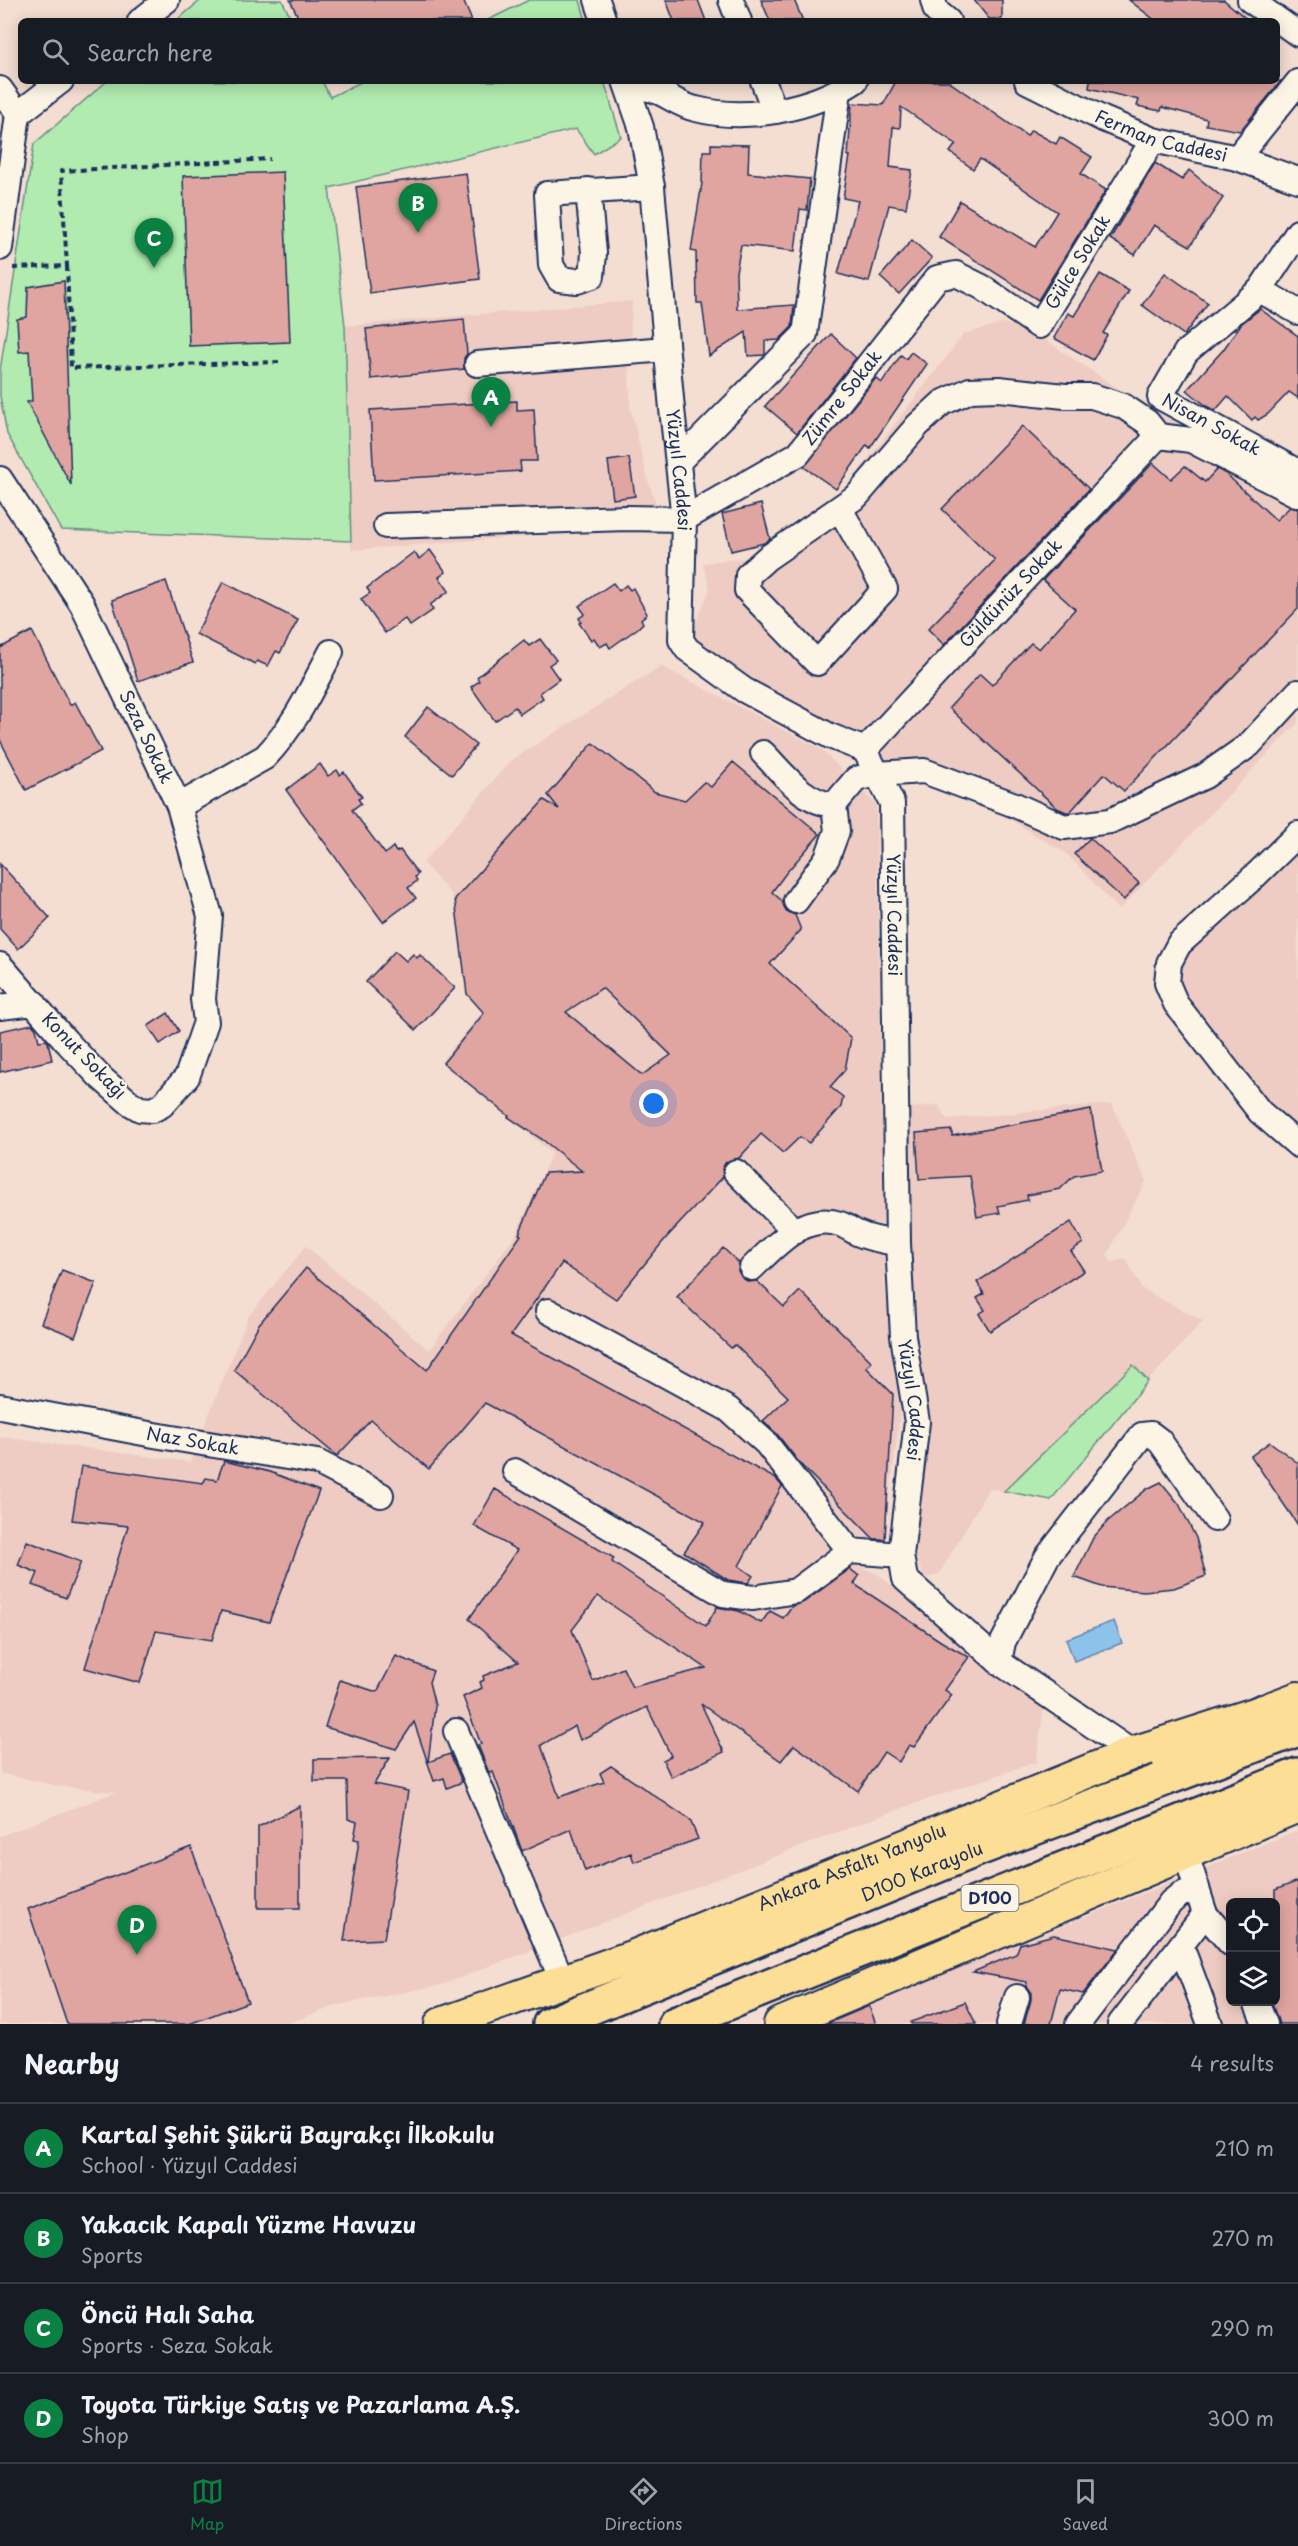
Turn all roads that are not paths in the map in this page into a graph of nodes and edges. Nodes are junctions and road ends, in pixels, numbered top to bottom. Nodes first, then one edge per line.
1 (167, 0) edge
2 (597, 0) edge
3 (731, 0) edge
4 (1250, 0) edge
5 (144, 18) edge
6 (603, 18) edge
7 (738, 18) edge
8 (1275, 18) edge
9 (1280, 21) edge
10 (1298, 34) edge
11 (1298, 82) edge
12 (57, 84) edge
13 (626, 84) edge
14 (630, 84) edge
15 (764, 84) edge
16 (1033, 84) edge
17 (847, 86) edge
18 (0, 89) edge
19 (775, 111) junction
20 (18, 114) junction
21 (1153, 140) junction
22 (1237, 158) junction
23 (1298, 180) edge
24 (652, 187) junction
25 (588, 190) dead end
26 (1298, 232) edge
27 (6, 258) edge
28 (982, 287) joint
29 (1260, 290) junction
30 (1298, 312) edge
31 (666, 349) junction
32 (477, 364) dead end
33 (1158, 436) junction
34 (679, 460) junction
35 (1298, 472) edge
36 (0, 479) edge
37 (1298, 495) edge
38 (840, 509) junction
39 (684, 519) junction
40 (386, 526) dead end
41 (331, 652) dead end
42 (1298, 692) edge
43 (865, 750) junction
44 (763, 753) dead end
45 (877, 774) junction
46 (834, 805) junction
47 (179, 806) junction
48 (1298, 834) edge
49 (796, 901) dead end
50 (0, 965) edge
51 (33, 1004) junction
52 (0, 1007) edge
53 (206, 1022) joint
54 (1298, 1145) edge
55 (736, 1172) dead end
56 (795, 1231) junction
57 (898, 1243) junction
58 (752, 1268) dead end
59 (548, 1311) dead end
60 (0, 1406) edge
61 (515, 1471) dead end
62 (381, 1495) dead end
63 (1215, 1519) dead end
64 (850, 1551) junction
65 (901, 1555) junction
66 (999, 1662) junction
67 (1298, 1698) edge
68 (1261, 1712) junction
69 (1298, 1729) edge
70 (456, 1731) dead end
71 (1132, 1753) junction
72 (1298, 1775) edge
73 (1298, 1806) edge
74 (983, 1848) junction
75 (1186, 1854) junction
76 (1197, 1888) junction
77 (1205, 1914) junction
78 (1226, 1938) edge
79 (1181, 1946) junction
80 (562, 1980) junction
81 (1017, 1998) dead end
82 (1258, 2006) edge
83 (678, 2023) edge
84 (441, 2024) edge
85 (550, 2024) edge
86 (780, 2024) edge
87 (1009, 2024) edge
88 (1078, 2024) edge
89 (1120, 2024) edge
90 (1209, 2024) edge
91 (1265, 2024) edge

1 - 5 street
2 - 6 street
3 - 7 street
4 - 8 street
9 - 10 street
11 - 22 street
12 - 20 street
13 - 24 street, Yüzyıl Caddesi
14 - 19 street
15 - 19 street
16 - 21 street, Ferman Caddesi
17 - 19 street
17 - 34 street
18 - 20 street
20 - 27 street
21 - 22 street, Ferman Caddesi
21 - 28 street, Gülce Sokak
22 - 23 street, Ferman Caddesi
24 - 25 street
24 - 31 street, Yüzyıl Caddesi
26 - 29 street
28 - 39 street, Zümre Sokak
29 - 30 street
29 - 35 street, Nisan Sokak
31 - 32 street
31 - 34 street, Yüzyıl Caddesi
33 - 37 street
33 - 38 street
33 - 43 street, Güldünüz Sokak
34 - 39 street, Yüzyıl Caddesi
36 - 47 street, Seza Sokak
38 - 38 street
39 - 40 street
39 - 43 street, Yüzyıl Caddesi
41 - 47 street
42 - 45 street
43 - 45 street, Yüzyıl Caddesi
44 - 46 street
45 - 46 street
45 - 57 street, Yüzyıl Caddesi
46 - 49 street
47 - 53 street, Seza Sokak
48 - 54 street
50 - 51 street, Konut Sokağı
51 - 52 street
51 - 53 street, Konut Sokağı
55 - 56 street
56 - 57 street
56 - 58 street
57 - 65 street, Yüzyıl Caddesi
59 - 64 street
60 - 62 street, Naz Sokak
61 - 64 street
63 - 66 street
64 - 65 street
65 - 66 street, Yüzyıl Caddesi
66 - 71 street, Yüzyıl Caddesi
67 - 68 main road, Ankara Asfaltı Yanyolu
68 - 71 main road, Ankara Asfaltı Yanyolu
68 - 74 highway, D100
69 - 74 highway, D100 Karayolu / D100
70 - 80 street
71 - 80 main road, Ankara Asfaltı Yanyolu
72 - 83 highway, D100
73 - 75 main road
74 - 85 highway, D100 Karayolu / D100
75 - 76 street
75 - 86 main road
76 - 77 street
76 - 88 street
77 - 78 street
77 - 79 street
79 - 89 street
79 - 90 street
80 - 84 main road, Ankara Asfaltı Yanyolu
81 - 87 street
82 - 91 street

